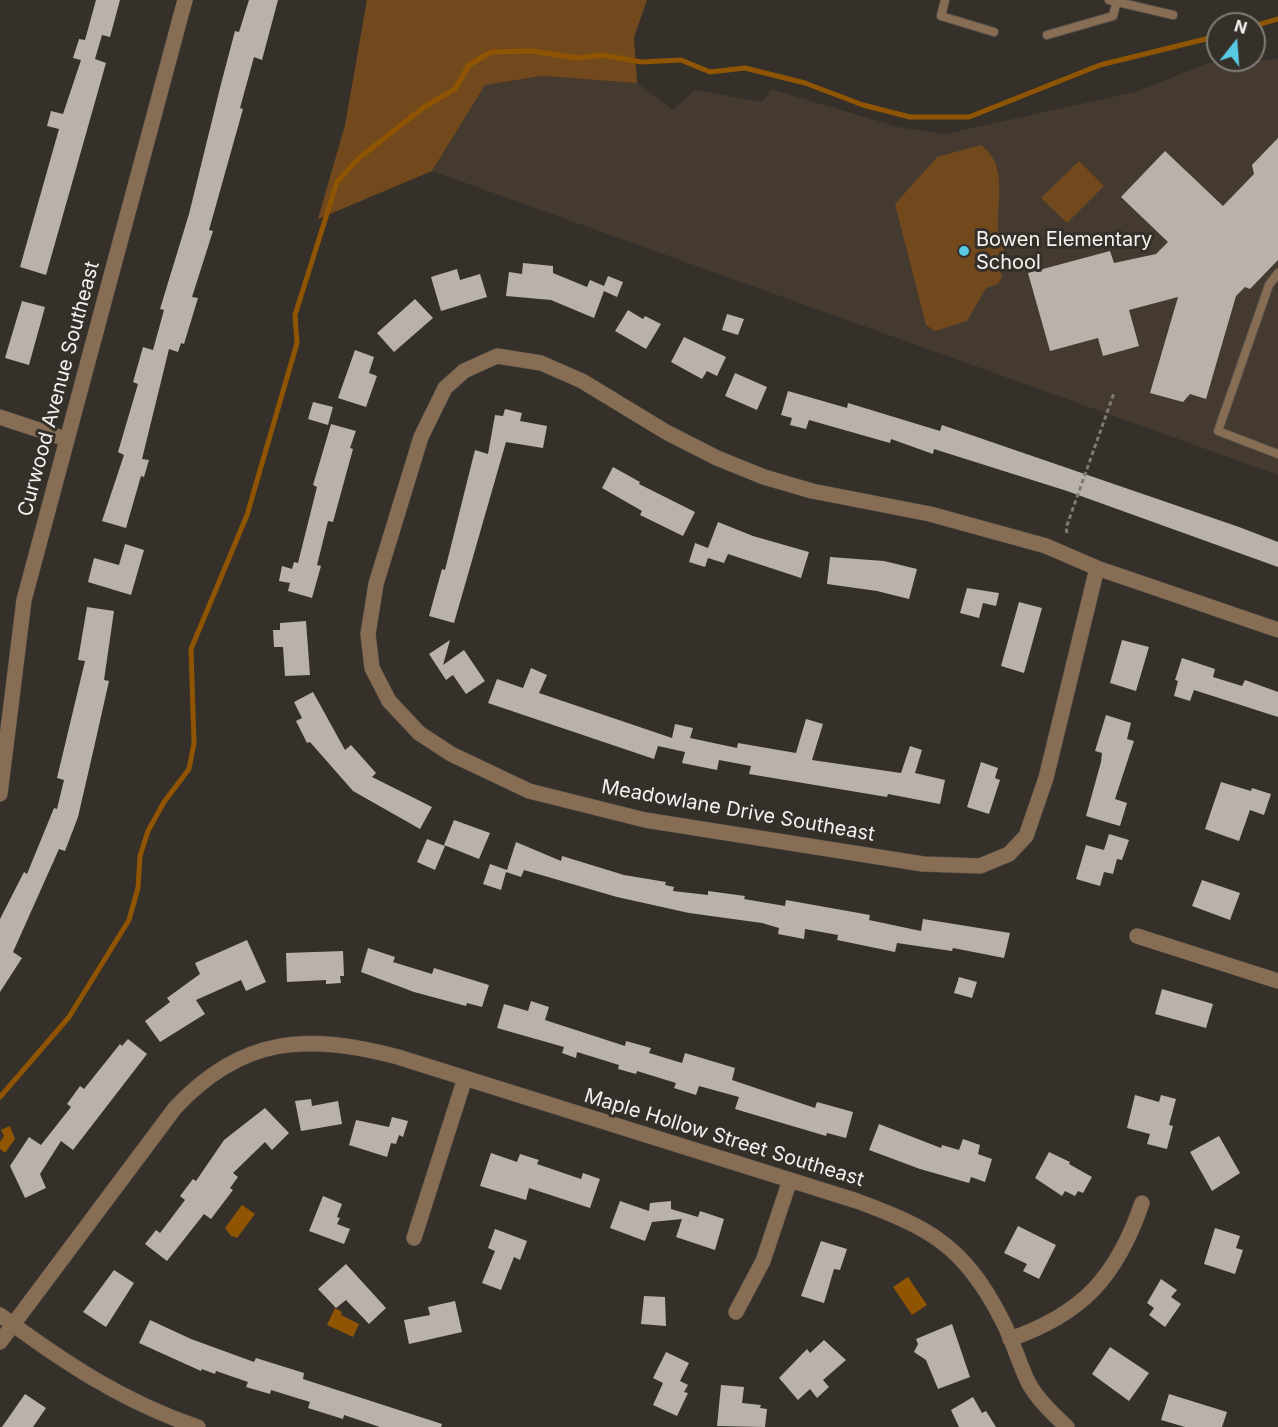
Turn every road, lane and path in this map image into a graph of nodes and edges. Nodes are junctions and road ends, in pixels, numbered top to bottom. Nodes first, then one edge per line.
1 (185, 0) edge
2 (945, 0) edge
3 (1114, 1) edge
4 (1173, 15) dead end
5 (994, 32) dead end
6 (1047, 35) dead end
7 (1278, 273) edge
8 (1114, 393) dead end
9 (0, 417) edge
10 (66, 439) junction
11 (1278, 454) edge
12 (1067, 533) dead end
13 (1096, 568) junction
14 (1278, 630) edge
15 (0, 794) edge
16 (1137, 936) dead end
17 (1278, 981) edge
18 (465, 1078) junction
19 (790, 1180) junction
20 (1142, 1203) dead end
21 (414, 1238) dead end
22 (736, 1312) dead end
23 (0, 1315) edge
24 (13, 1324) junction
25 (1010, 1340) junction
26 (0, 1342) edge
27 (198, 1427) edge
28 (1066, 1427) edge

1 - 10 street, Curwood Avenue Southeast
2 - 5 lane
3 - 4 lane
3 - 6 lane
7 - 11 lane
8 - 12 path
9 - 10 street
10 - 15 street, Curwood Avenue Southeast
13 - 13 street, Meadowlane Drive Southeast
13 - 14 street, Meadowlane Drive Southeast
16 - 17 street
18 - 19 street, Maple Hollow Street Southeast
18 - 21 street
18 - 24 street, Maple Hollow Street Southeast
19 - 22 street
19 - 25 street, Maple Hollow Street Southeast
20 - 25 street
23 - 24 street
24 - 26 street, Maple Hollow Street Southeast
24 - 27 street
25 - 28 street, Maple Hollow Street Southeast

